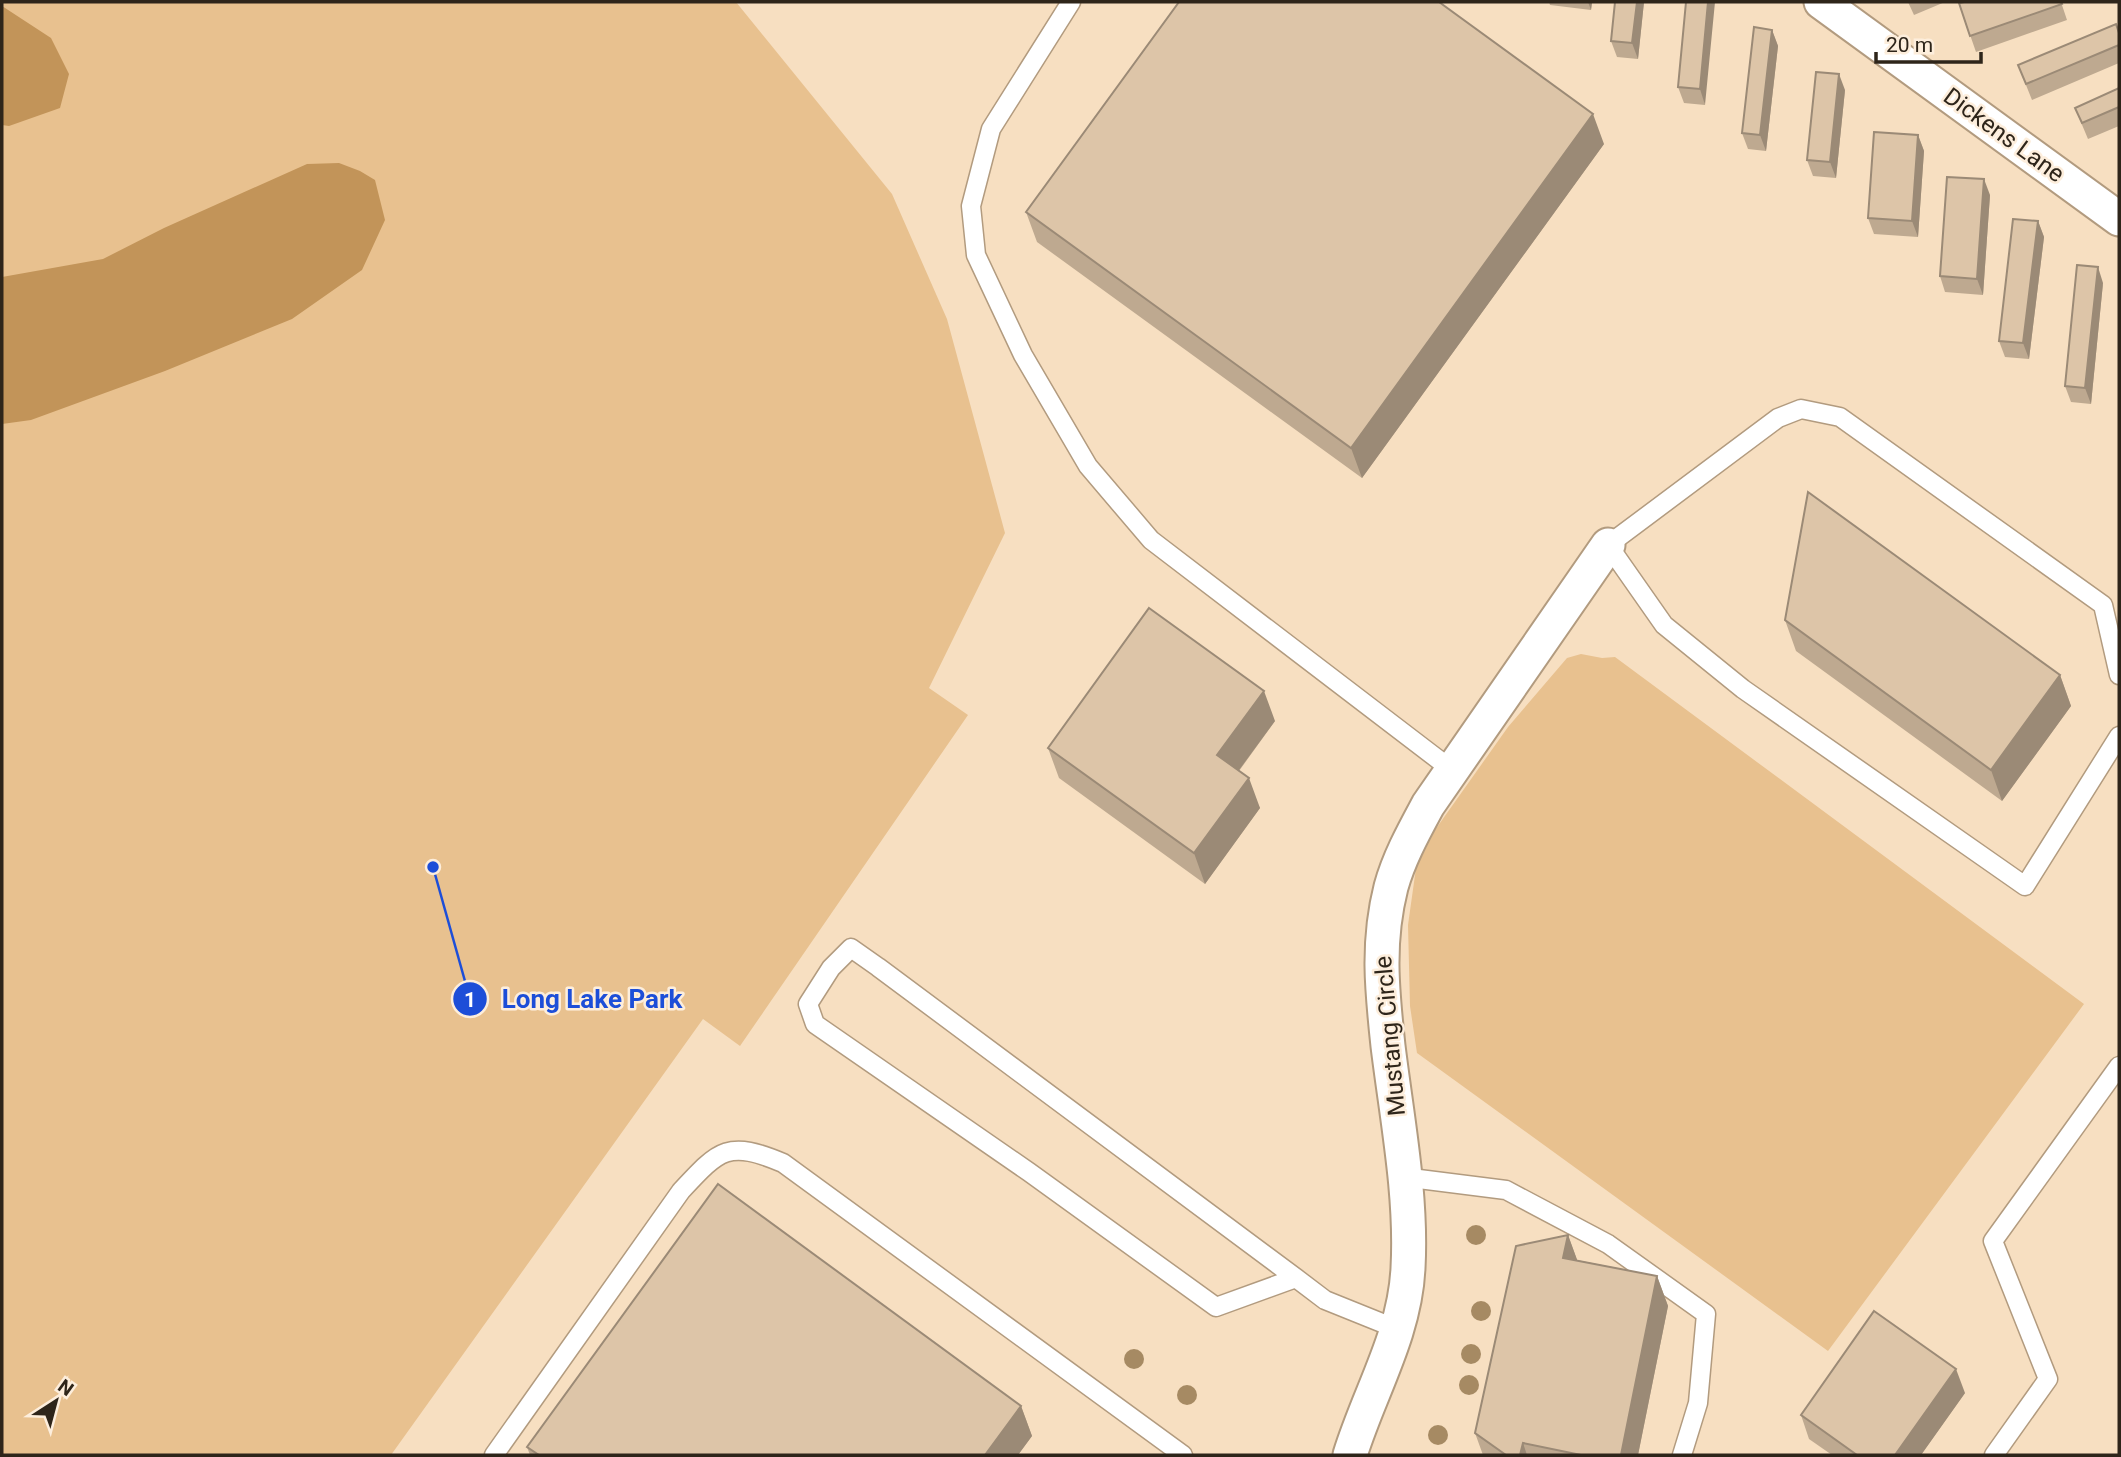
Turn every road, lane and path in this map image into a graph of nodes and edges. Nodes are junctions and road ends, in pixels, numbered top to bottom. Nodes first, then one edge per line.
1 (1071, 2) edge
2 (1821, 2) edge
3 (2119, 219) edge
4 (1608, 545) junction
5 (2119, 675) edge
6 (2119, 736) edge
7 (1452, 770) junction
8 (2119, 1066) edge
9 (1404, 1177) junction
10 (1296, 1278) junction
11 (1397, 1329) junction
12 (494, 1455) edge
13 (1183, 1455) edge
14 (1350, 1455) edge
15 (1682, 1455) edge
16 (1994, 1455) edge

1 - 7 lane
2 - 3 street, Dickens Lane
4 - 5 lane
4 - 6 lane
4 - 7 street, Mustang Circle
7 - 9 street, Mustang Circle
8 - 16 lane
9 - 11 street, Mustang Circle
9 - 15 lane
10 - 10 lane
10 - 11 lane
11 - 14 street, Mustang Circle
12 - 13 lane

